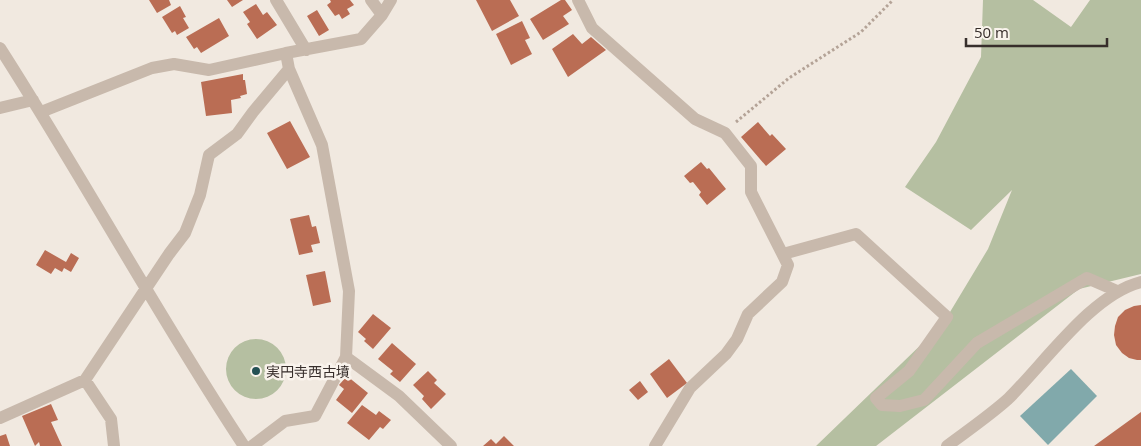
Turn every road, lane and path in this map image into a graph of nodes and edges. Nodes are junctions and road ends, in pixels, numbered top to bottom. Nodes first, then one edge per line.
1 (276, 0) edge
2 (371, 0) edge
3 (391, 0) edge
4 (578, 0) edge
5 (893, 0) edge
6 (382, 15) junction
7 (0, 48) edge
8 (306, 50) junction
9 (286, 53) junction
10 (289, 69) junction
11 (33, 100) junction
12 (0, 108) edge
13 (41, 112) junction
14 (723, 132) junction
15 (783, 254) junction
16 (1141, 282) edge
17 (146, 289) junction
18 (1117, 291) junction
19 (346, 357) junction
20 (85, 380) junction
21 (0, 418) edge
22 (114, 446) edge
23 (244, 446) edge
24 (252, 446) edge
25 (451, 446) edge
26 (655, 446) edge
27 (947, 446) edge

1 - 8 street
2 - 6 street
3 - 6 street
4 - 14 street
5 - 14 path
6 - 8 street
7 - 11 street
8 - 9 street
9 - 10 street
9 - 13 street
10 - 17 street
10 - 19 street
11 - 12 street
11 - 13 street
13 - 17 street
14 - 15 street
15 - 18 street
15 - 26 street
16 - 18 street
17 - 20 street
17 - 23 street
18 - 27 street
19 - 24 street
19 - 25 street
20 - 21 street
20 - 22 street

